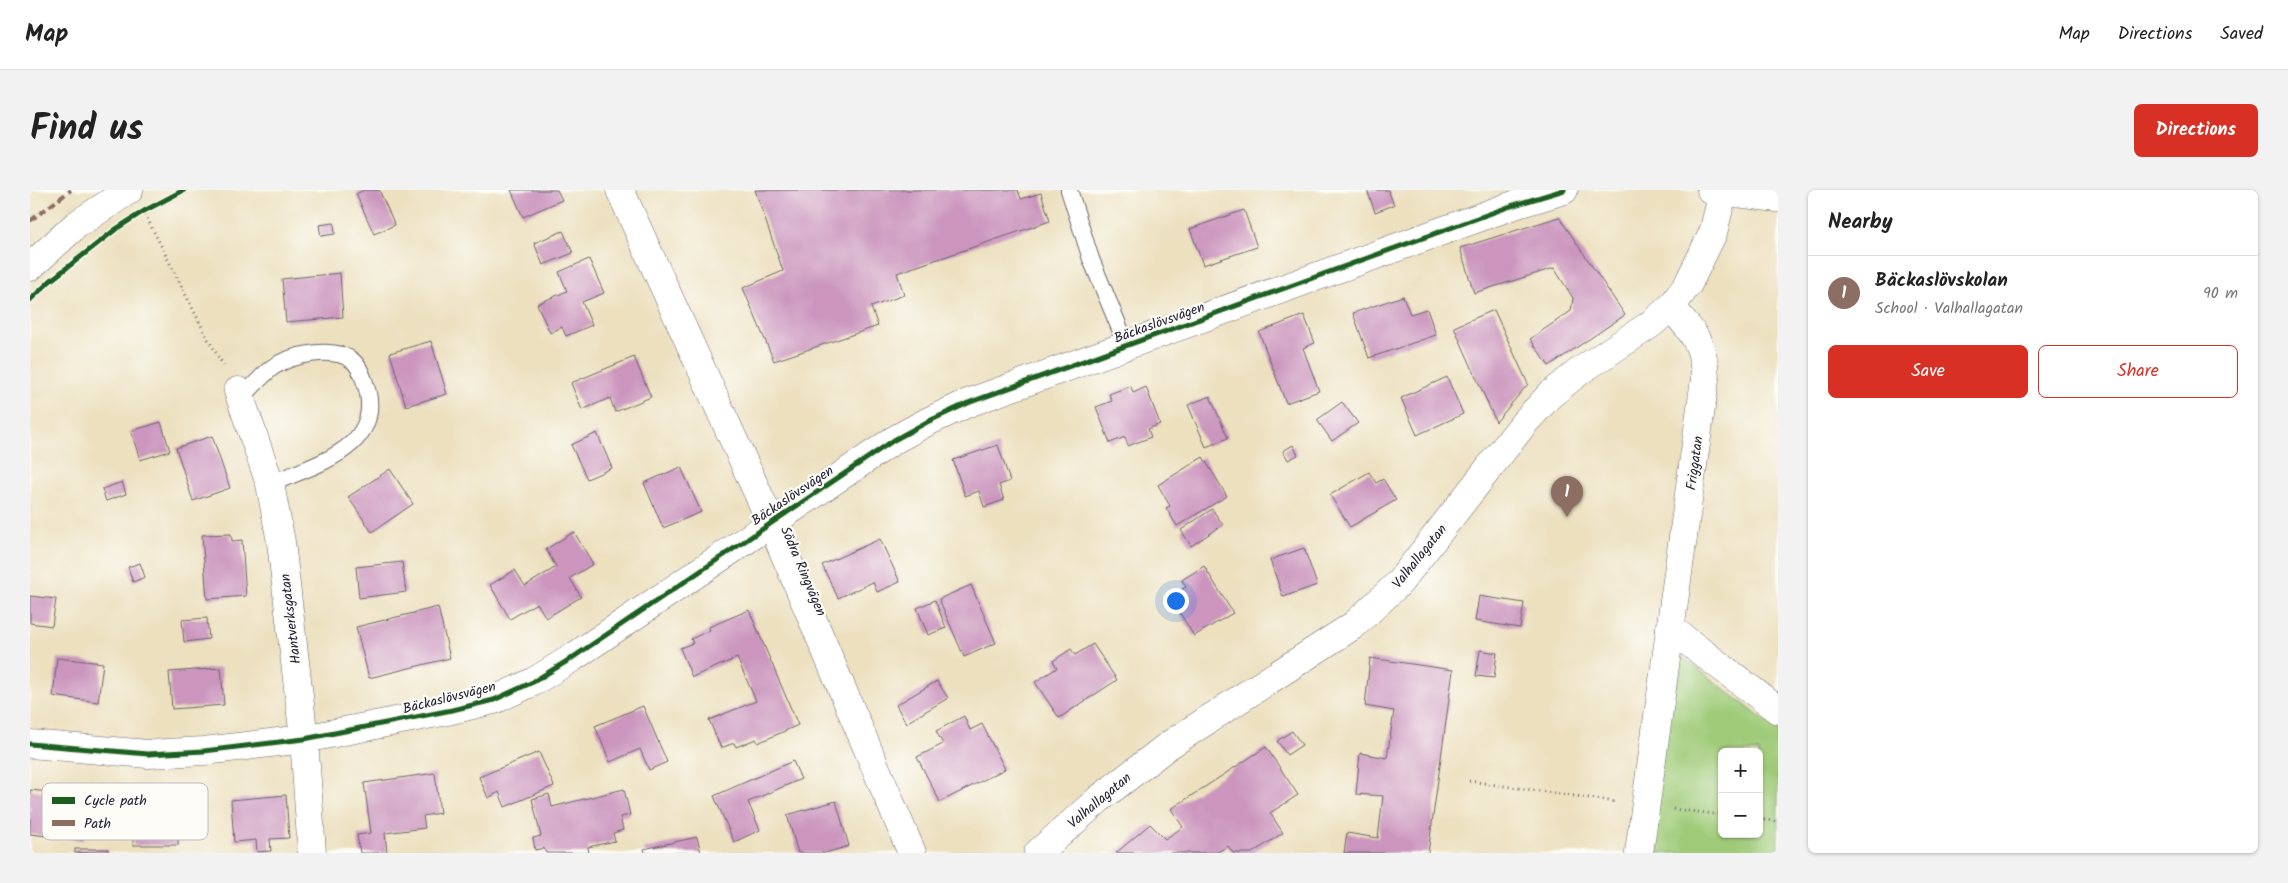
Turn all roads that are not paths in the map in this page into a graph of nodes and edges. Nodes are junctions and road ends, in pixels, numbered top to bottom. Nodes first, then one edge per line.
1 (620, 190) edge
2 (1069, 190) edge
3 (1564, 190) edge
4 (1717, 191) edge
5 (1778, 198) edge
6 (136, 201) edge
7 (30, 267) edge
8 (1672, 307) junction
9 (1128, 346) junction
10 (239, 395) joint
11 (270, 484) junction
12 (771, 522) junction
13 (1670, 628) junction
14 (1778, 710) edge
15 (304, 739) junction
16 (30, 744) edge
17 (312, 853) edge
18 (912, 853) edge
19 (1038, 853) edge
20 (1638, 853) edge

1 - 12 street, Södra Ringvägen
2 - 9 lane
3 - 9 street, Bäckaslövsvägen
4 - 5 street
4 - 8 street, Valhallagatan
6 - 7 street
8 - 13 street, Friggatan
8 - 19 street, Valhallagatan
9 - 12 street, Bäckaslövsvägen
10 - 11 street, Hantverksgatan
10 - 11 lane
11 - 15 street, Hantverksgatan
12 - 15 street, Bäckaslövsvägen
12 - 18 street, Södra Ringvägen
13 - 14 street
13 - 20 street, Friggatan
15 - 16 street, Bäckaslövsvägen
15 - 17 street, Hantverksgatan

